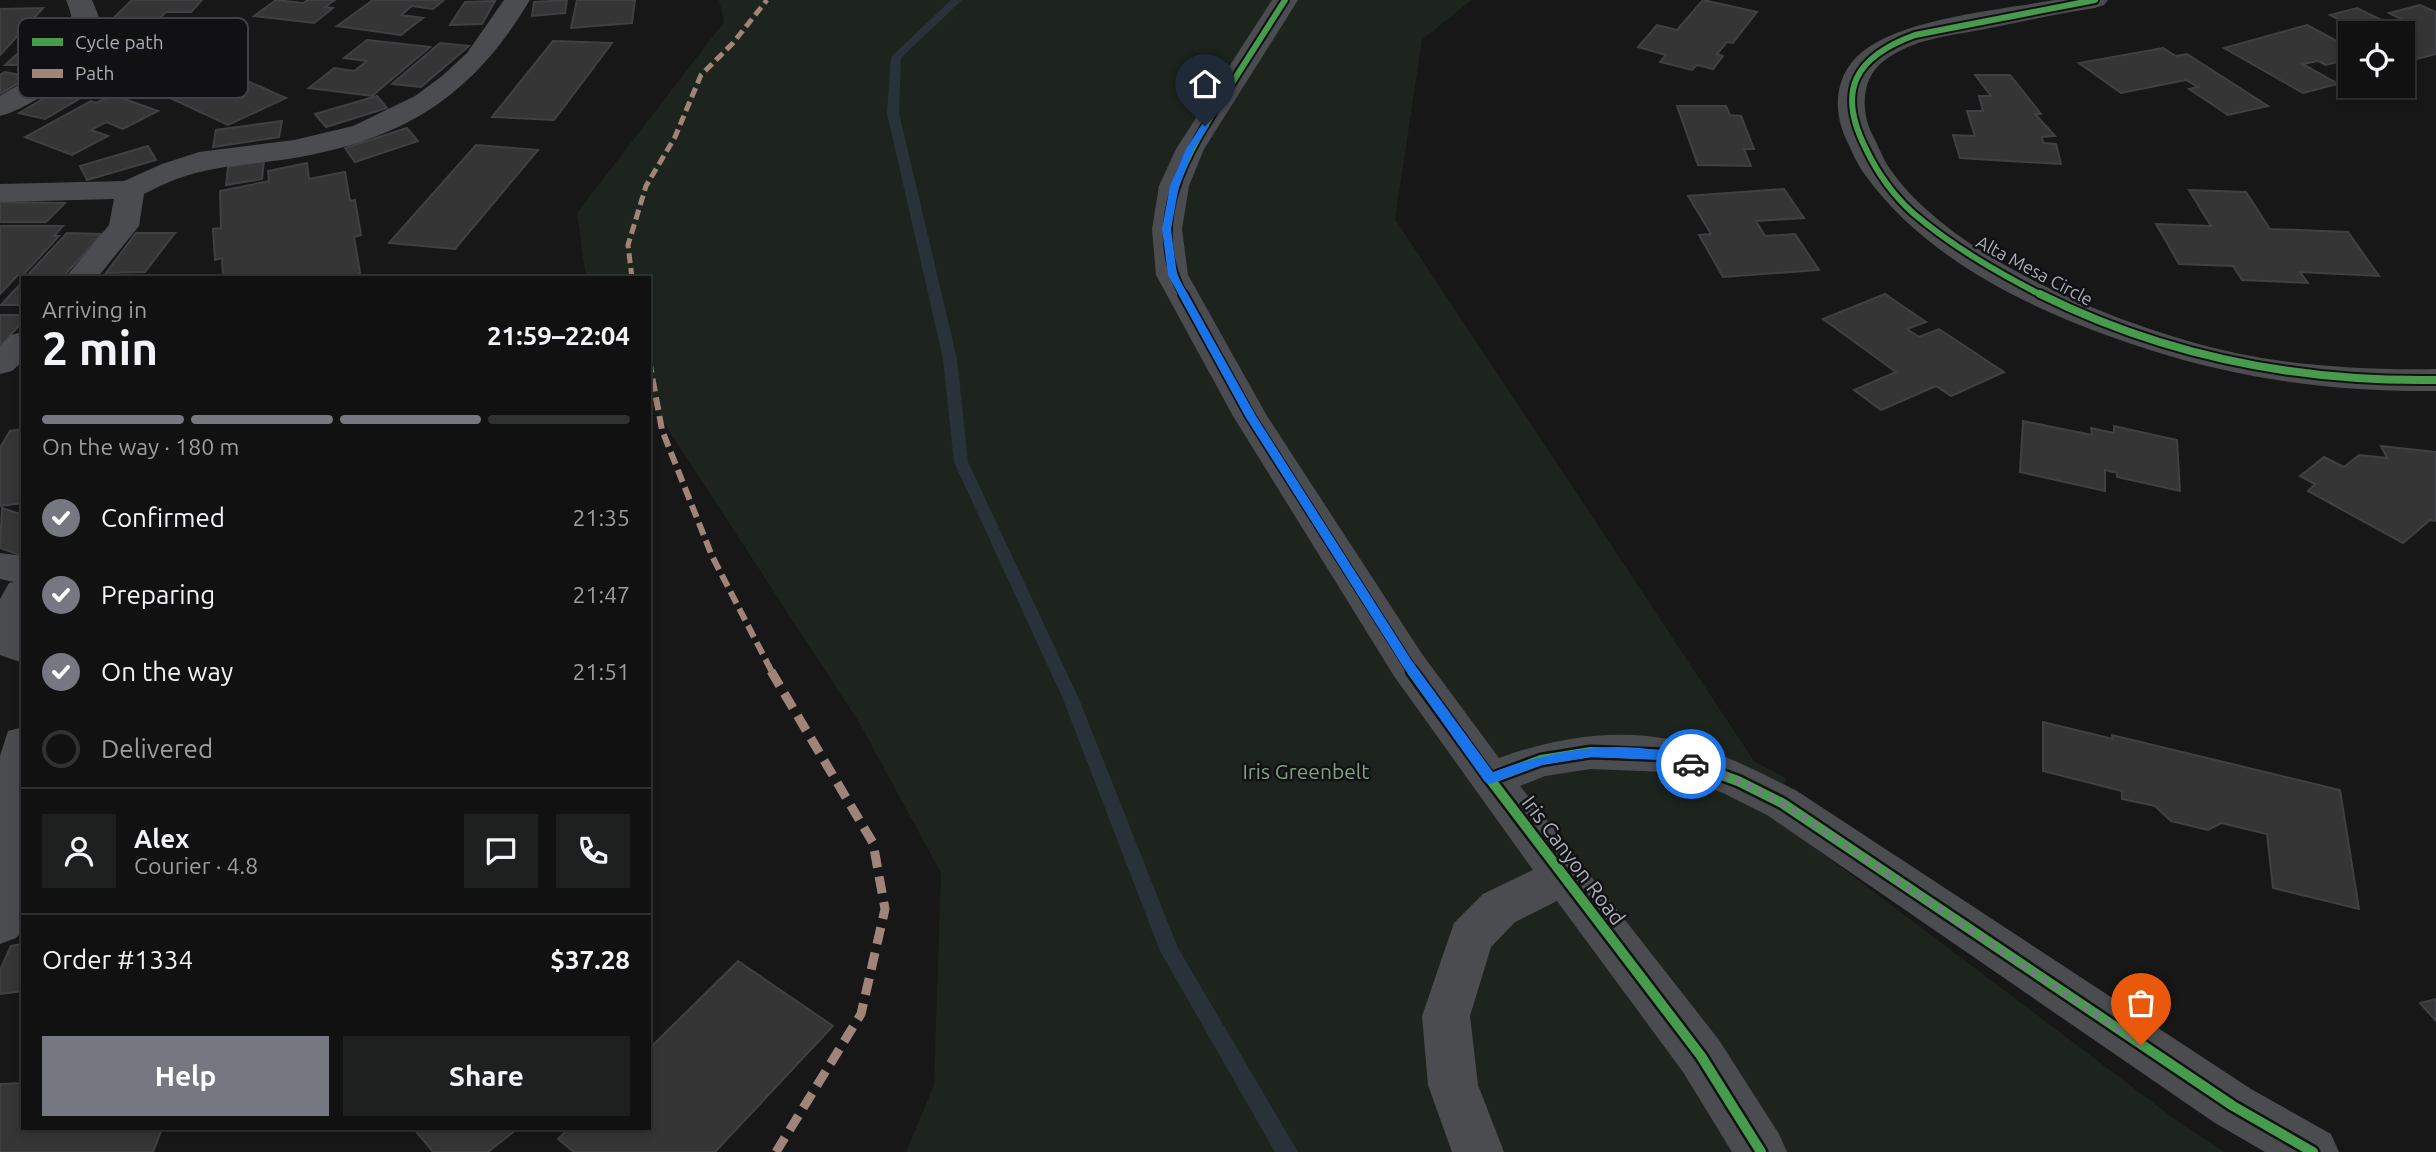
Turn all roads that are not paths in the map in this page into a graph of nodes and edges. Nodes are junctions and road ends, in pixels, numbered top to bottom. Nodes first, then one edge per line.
1 (79, 0) edge
2 (517, 0) edge
3 (2095, 0) edge
4 (1285, 1) edge
5 (89, 18) edge
6 (18, 97) edge
7 (0, 108) edge
8 (130, 190) junction
9 (0, 193) edge
10 (82, 276) edge
11 (21, 344) edge
12 (0, 364) edge
13 (2436, 380) edge
14 (0, 566) edge
15 (21, 569) edge
16 (21, 597) edge
17 (21, 647) edge
18 (21, 758) edge
19 (1490, 779) junction
20 (1564, 876) junction
21 (15, 909) edge
22 (1478, 1152) edge
23 (1761, 1152) edge
24 (2313, 1152) edge

1 - 5 street
2 - 8 street
3 - 13 street, Alta Mesa Circle
4 - 19 street, Iris Canyon Road
6 - 7 street
8 - 9 street
8 - 10 street
11 - 12 street
14 - 15 street
16 - 17 street
18 - 21 street
19 - 20 street, Iris Canyon Road
19 - 24 street
20 - 22 street
20 - 23 street, Iris Canyon Road

